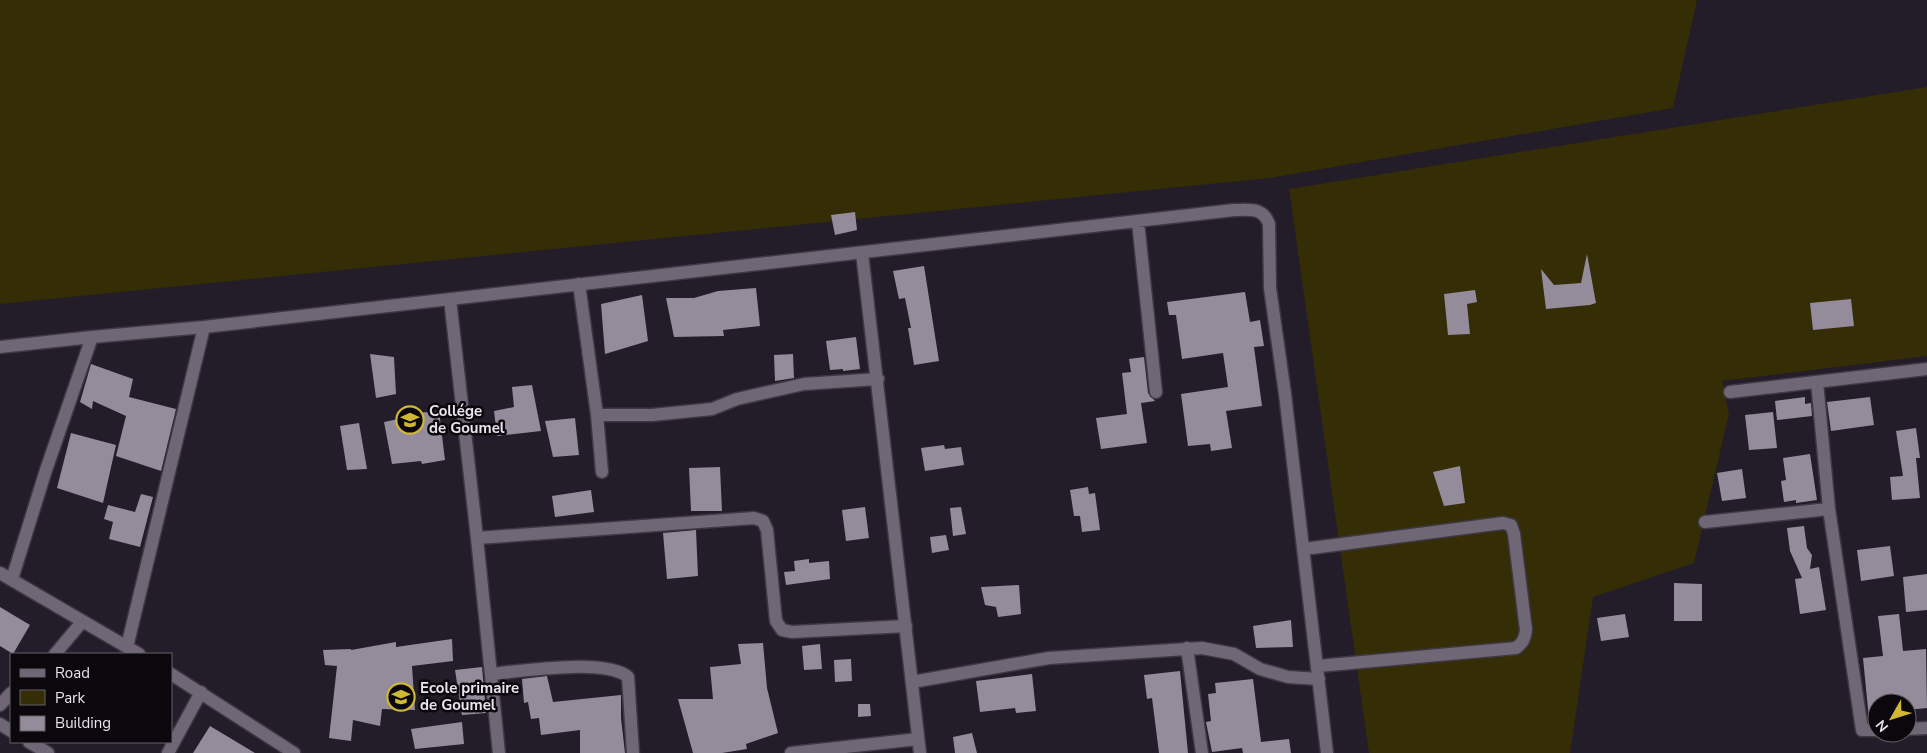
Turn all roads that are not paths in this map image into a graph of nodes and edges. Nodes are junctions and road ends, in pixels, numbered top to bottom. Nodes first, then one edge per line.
1 (1138, 222) junction
2 (862, 252) junction
3 (579, 284) junction
4 (450, 299) junction
5 (204, 327) junction
6 (92, 337) junction
7 (0, 348) edge
8 (1927, 369) edge
9 (878, 379) junction
10 (1817, 382) junction
11 (1156, 392) dead end
12 (1730, 392) dead end
13 (597, 416) junction
14 (602, 472) dead end
15 (1829, 509) junction
16 (1706, 522) dead end
17 (477, 538) junction
18 (1304, 549) junction
19 (0, 573) edge
20 (12, 579) junction
21 (82, 622) junction
22 (906, 626) junction
23 (127, 647) junction
24 (1186, 648) junction
25 (56, 653) edge
26 (137, 653) edge
27 (1319, 673) junction
28 (491, 674) junction
29 (172, 675) edge
30 (912, 682) junction
31 (201, 692) junction
32 (10, 695) edge
33 (0, 705) edge
34 (1867, 730) edge
35 (918, 739) junction
36 (31, 743) edge
37 (48, 753) edge
38 (168, 753) edge
39 (294, 753) edge
40 (498, 753) edge
41 (633, 753) edge
42 (791, 753) edge
43 (920, 753) edge
44 (1202, 753) edge
45 (1328, 753) edge

1 - 2 street
1 - 11 street
1 - 18 street
2 - 3 street
2 - 9 street
3 - 4 street
3 - 13 street
4 - 5 street
4 - 17 street
5 - 6 street
5 - 23 street
6 - 7 street
6 - 20 street
8 - 10 street
9 - 13 street
9 - 22 street
10 - 12 street
10 - 15 street
13 - 14 street
15 - 16 street
15 - 34 street
17 - 22 street
17 - 28 street
18 - 27 street
18 - 27 street
19 - 20 street
20 - 21 street
21 - 23 street
21 - 25 street
22 - 30 street
23 - 26 street
24 - 27 street
24 - 30 street
24 - 44 street
27 - 45 street
28 - 40 street
28 - 41 street
29 - 31 street
30 - 35 street
31 - 38 street
31 - 39 street
32 - 33 street
35 - 42 street
35 - 43 street
36 - 37 street

